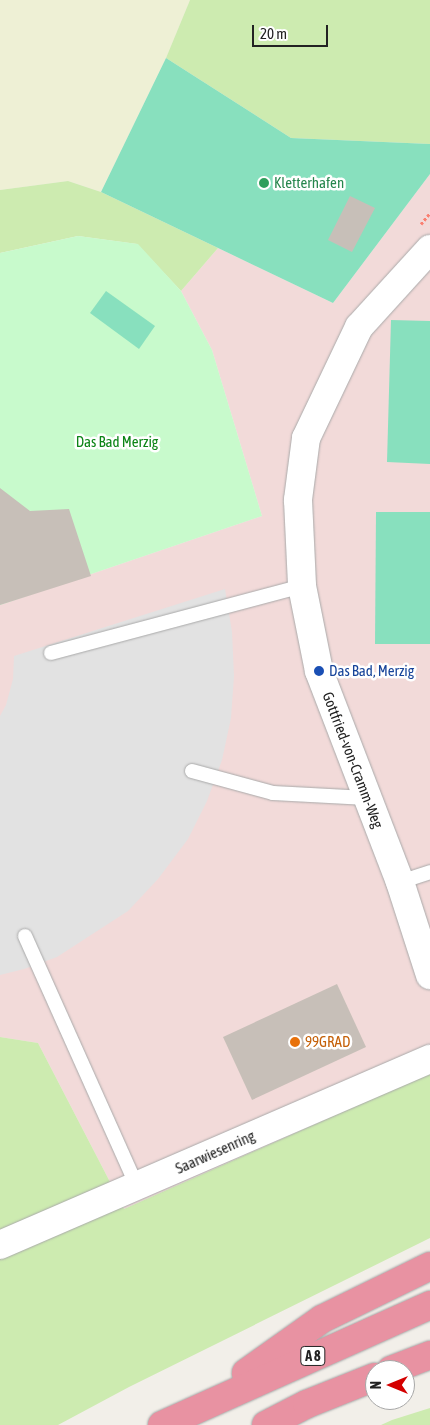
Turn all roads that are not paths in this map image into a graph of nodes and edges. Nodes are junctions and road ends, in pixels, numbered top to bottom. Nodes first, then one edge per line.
1 (430, 249) edge
2 (302, 586) junction
3 (50, 653) dead end
4 (192, 771) dead end
5 (367, 798) junction
6 (430, 872) edge
7 (400, 882) junction
8 (25, 936) dead end
9 (430, 975) edge
10 (430, 1059) edge
11 (137, 1186) junction
12 (0, 1245) edge
13 (430, 1266) edge
14 (430, 1304) edge
15 (430, 1355) edge
16 (415, 1361) edge
17 (430, 1374) edge
18 (415, 1378) edge
19 (365, 1381) edge
20 (365, 1390) edge
21 (307, 1404) junction
22 (197, 1409) junction
23 (162, 1425) edge
24 (266, 1425) edge

1 - 2 street, Gottfried-von-Cramm-Weg
2 - 3 lane
2 - 5 street, Gottfried-von-Cramm-Weg
4 - 5 lane
5 - 7 street, Gottfried-von-Cramm-Weg
6 - 7 lane
7 - 9 street, Gottfried-von-Cramm-Weg
8 - 11 lane
10 - 11 street, Saarwiesenring
11 - 12 street, Saarwiesenring
13 - 22 highway
14 - 22 highway, A 8
15 - 16 highway
17 - 18 highway
19 - 21 highway
20 - 21 highway
21 - 24 highway
22 - 23 highway, A 8

